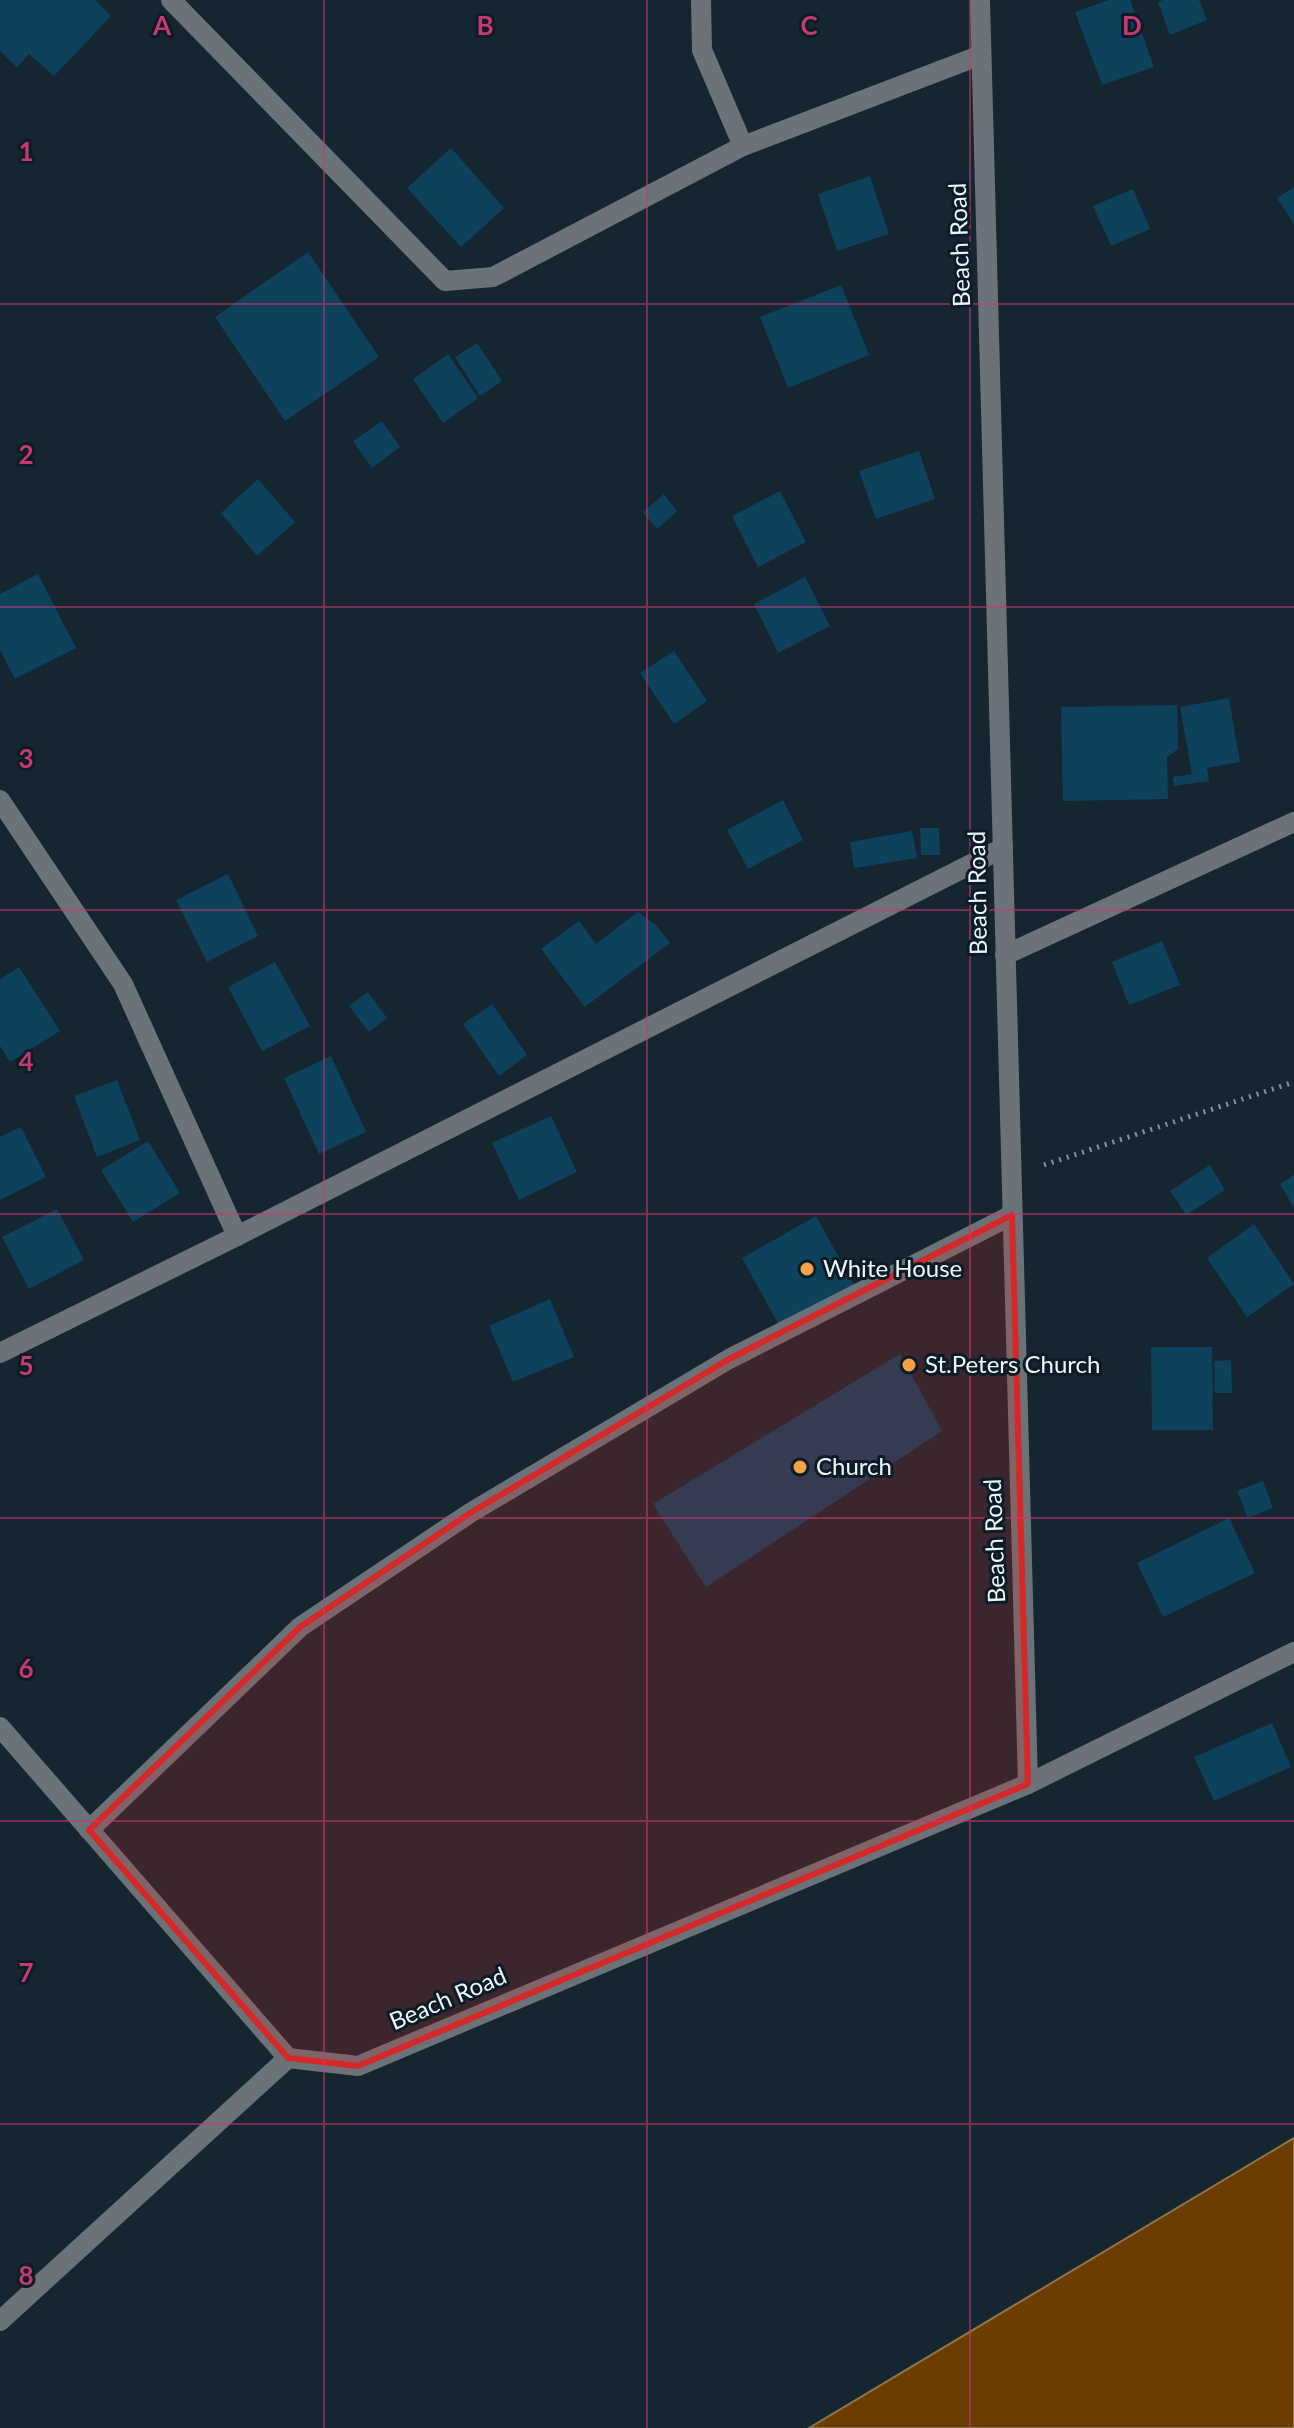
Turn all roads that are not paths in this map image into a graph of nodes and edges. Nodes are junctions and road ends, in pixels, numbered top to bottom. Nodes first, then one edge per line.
1 (171, 0) edge
2 (701, 0) edge
3 (980, 0) edge
4 (981, 55) junction
5 (743, 146) junction
6 (0, 800) edge
7 (1294, 822) edge
8 (1003, 848) junction
9 (1005, 955) junction
10 (1012, 1215) junction
11 (237, 1236) junction
12 (0, 1353) edge
13 (1294, 1652) edge
14 (0, 1727) edge
15 (1028, 1784) junction
16 (89, 1830) junction
17 (288, 2058) junction
18 (0, 2321) edge

1 - 5 street
2 - 5 street
3 - 4 street, Beach Road
4 - 5 street
4 - 8 street, Beach Road
6 - 11 street
7 - 9 street
8 - 9 street, Beach Road
8 - 11 street
9 - 10 street, Beach Road
10 - 15 street, Beach Road
10 - 16 street
11 - 12 street
13 - 15 street, Beach Road
14 - 16 street
15 - 17 street, Beach Road
16 - 17 street
17 - 18 street

